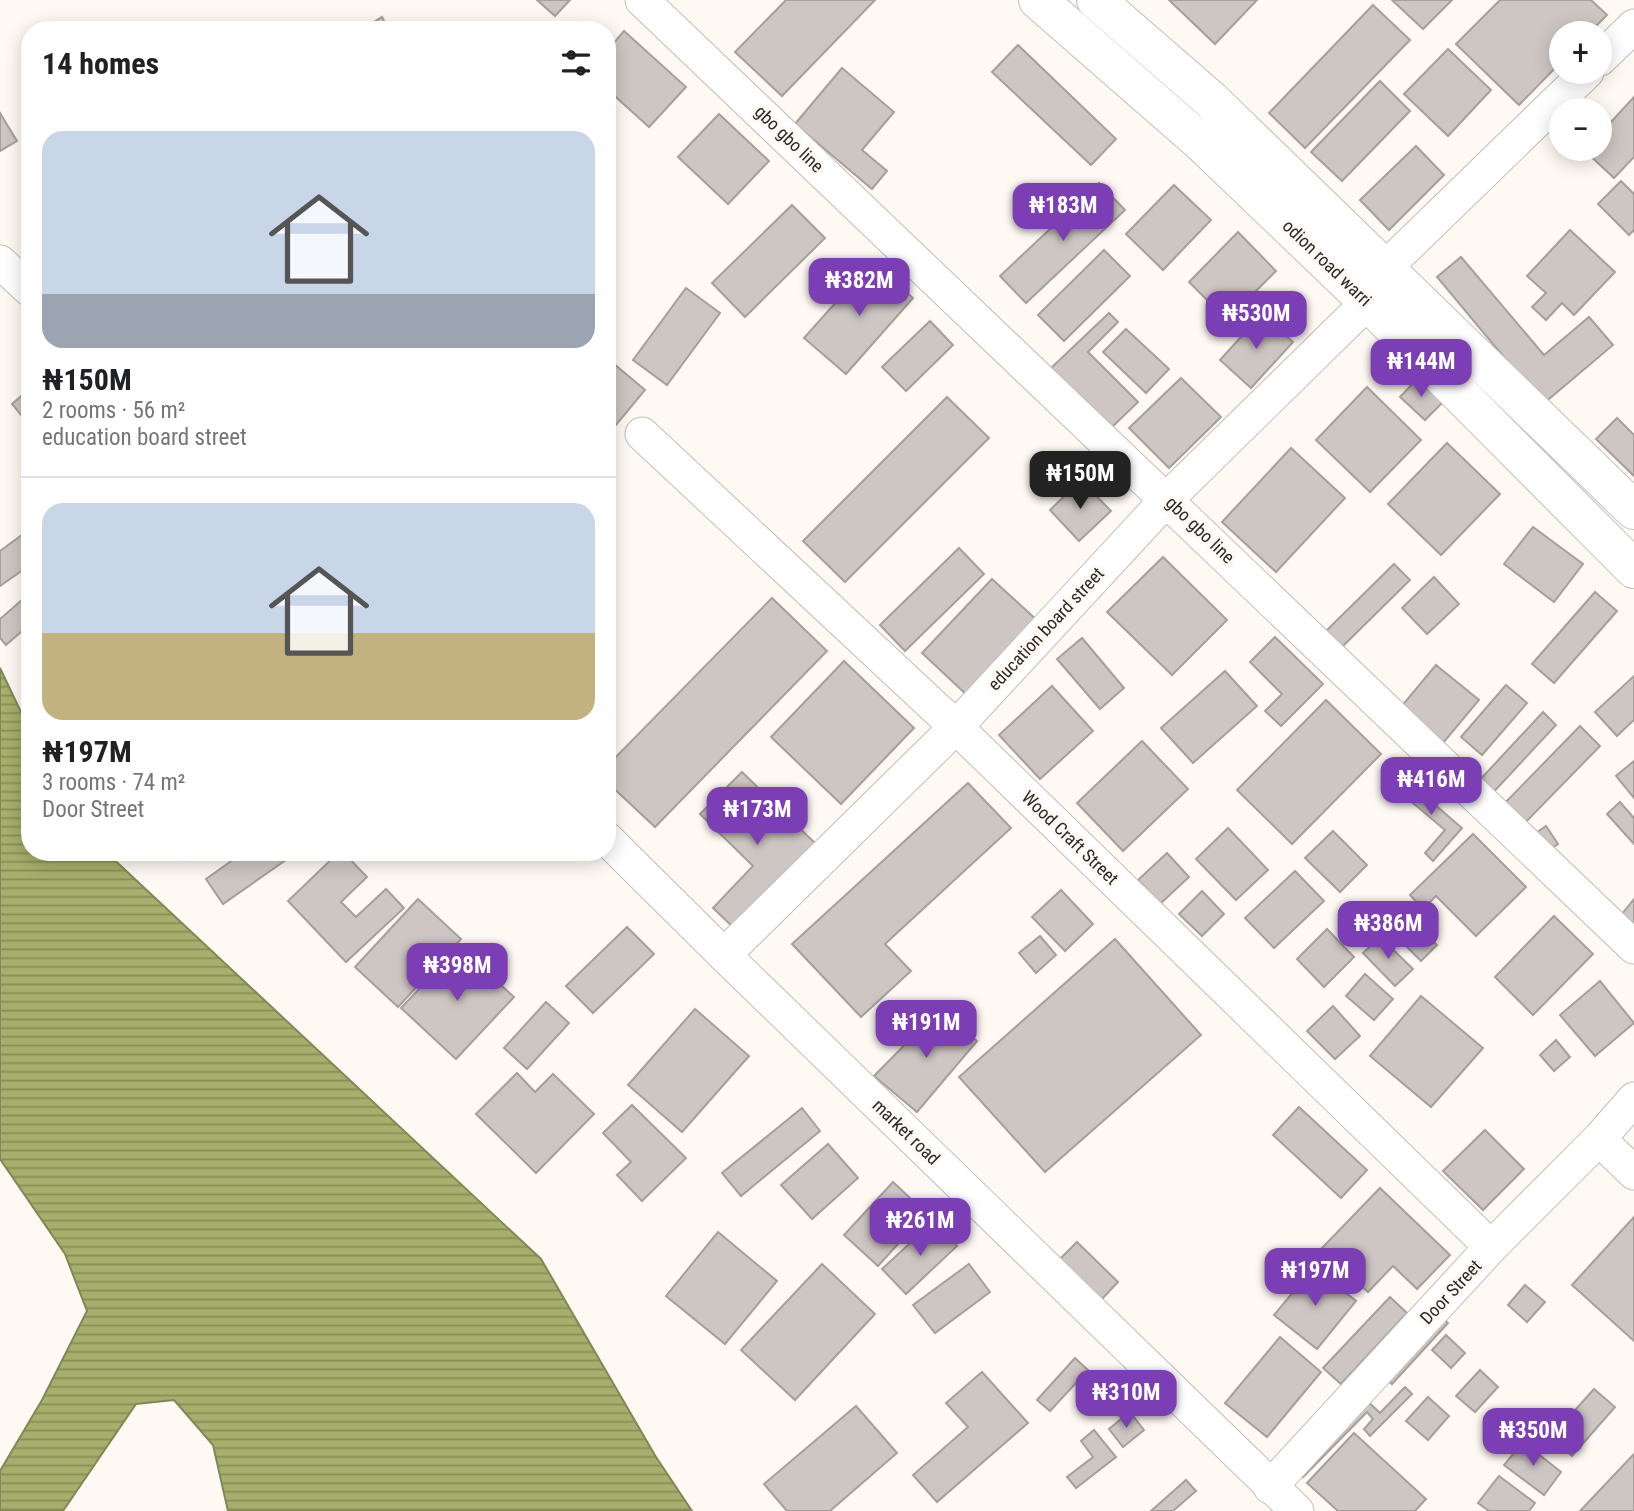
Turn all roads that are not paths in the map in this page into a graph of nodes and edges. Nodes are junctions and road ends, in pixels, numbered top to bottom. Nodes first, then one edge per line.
1 (642, 0) edge
2 (1038, 0) edge
3 (1096, 0) edge
4 (1634, 26) edge
5 (1612, 47) edge
6 (1575, 84) edge
7 (0, 262) edge
8 (1386, 267) junction
9 (21, 282) edge
10 (1368, 302) junction
11 (642, 434) dead end
12 (1167, 499) junction
13 (1634, 510) edge
14 (1634, 569) edge
15 (956, 727) junction
16 (616, 848) edge
17 (1634, 947) edge
18 (724, 955) junction
19 (1634, 1100) edge
20 (1599, 1139) junction
21 (1634, 1173) edge
22 (1491, 1247) junction
23 (1270, 1487) junction
24 (1297, 1511) edge

1 - 12 street, gbo gbo line
2 - 10 main road, odion road warri
3 - 8 main road
4 - 5 street
6 - 8 street
7 - 9 street
8 - 13 main road
10 - 12 street, education board street
10 - 14 main road, odion road warri
11 - 15 street, Wood Craft Street
12 - 15 street, education board street
12 - 17 street, gbo gbo line
15 - 18 street, education board street
15 - 22 street, Wood Craft Street
16 - 18 street, market road
18 - 23 street, market road
19 - 20 street, Door Street
20 - 21 street
20 - 22 street, Door Street
22 - 23 street, Door Street
23 - 24 street, market road

